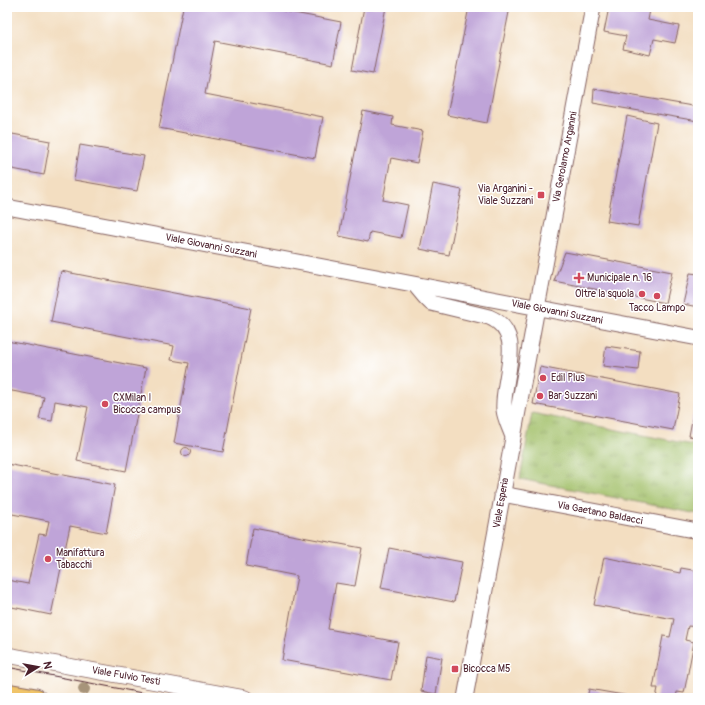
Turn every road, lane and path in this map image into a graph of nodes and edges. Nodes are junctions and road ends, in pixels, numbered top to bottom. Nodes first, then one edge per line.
1 (593, 7) edge
2 (7, 207) edge
3 (416, 285) junction
4 (536, 308) junction
5 (698, 338) edge
6 (513, 437) junction
7 (502, 494) junction
8 (698, 531) edge
9 (7, 655) edge
10 (7, 693) edge
11 (36, 698) edge
12 (245, 698) edge
13 (465, 698) edge

1 - 4 street, Via Gerolamo Arganini
2 - 3 street, Viale Giovanni Suzzani
3 - 4 street, Viale Giovanni Suzzani
3 - 6 street
4 - 5 street, Viale Giovanni Suzzani
4 - 6 street, Viale Esperia
6 - 7 street, Viale Esperia
7 - 8 street, Via Gaetano Baldacci
7 - 13 street, Viale Esperia
9 - 12 street, Viale Fulvio Testi
10 - 11 main road

